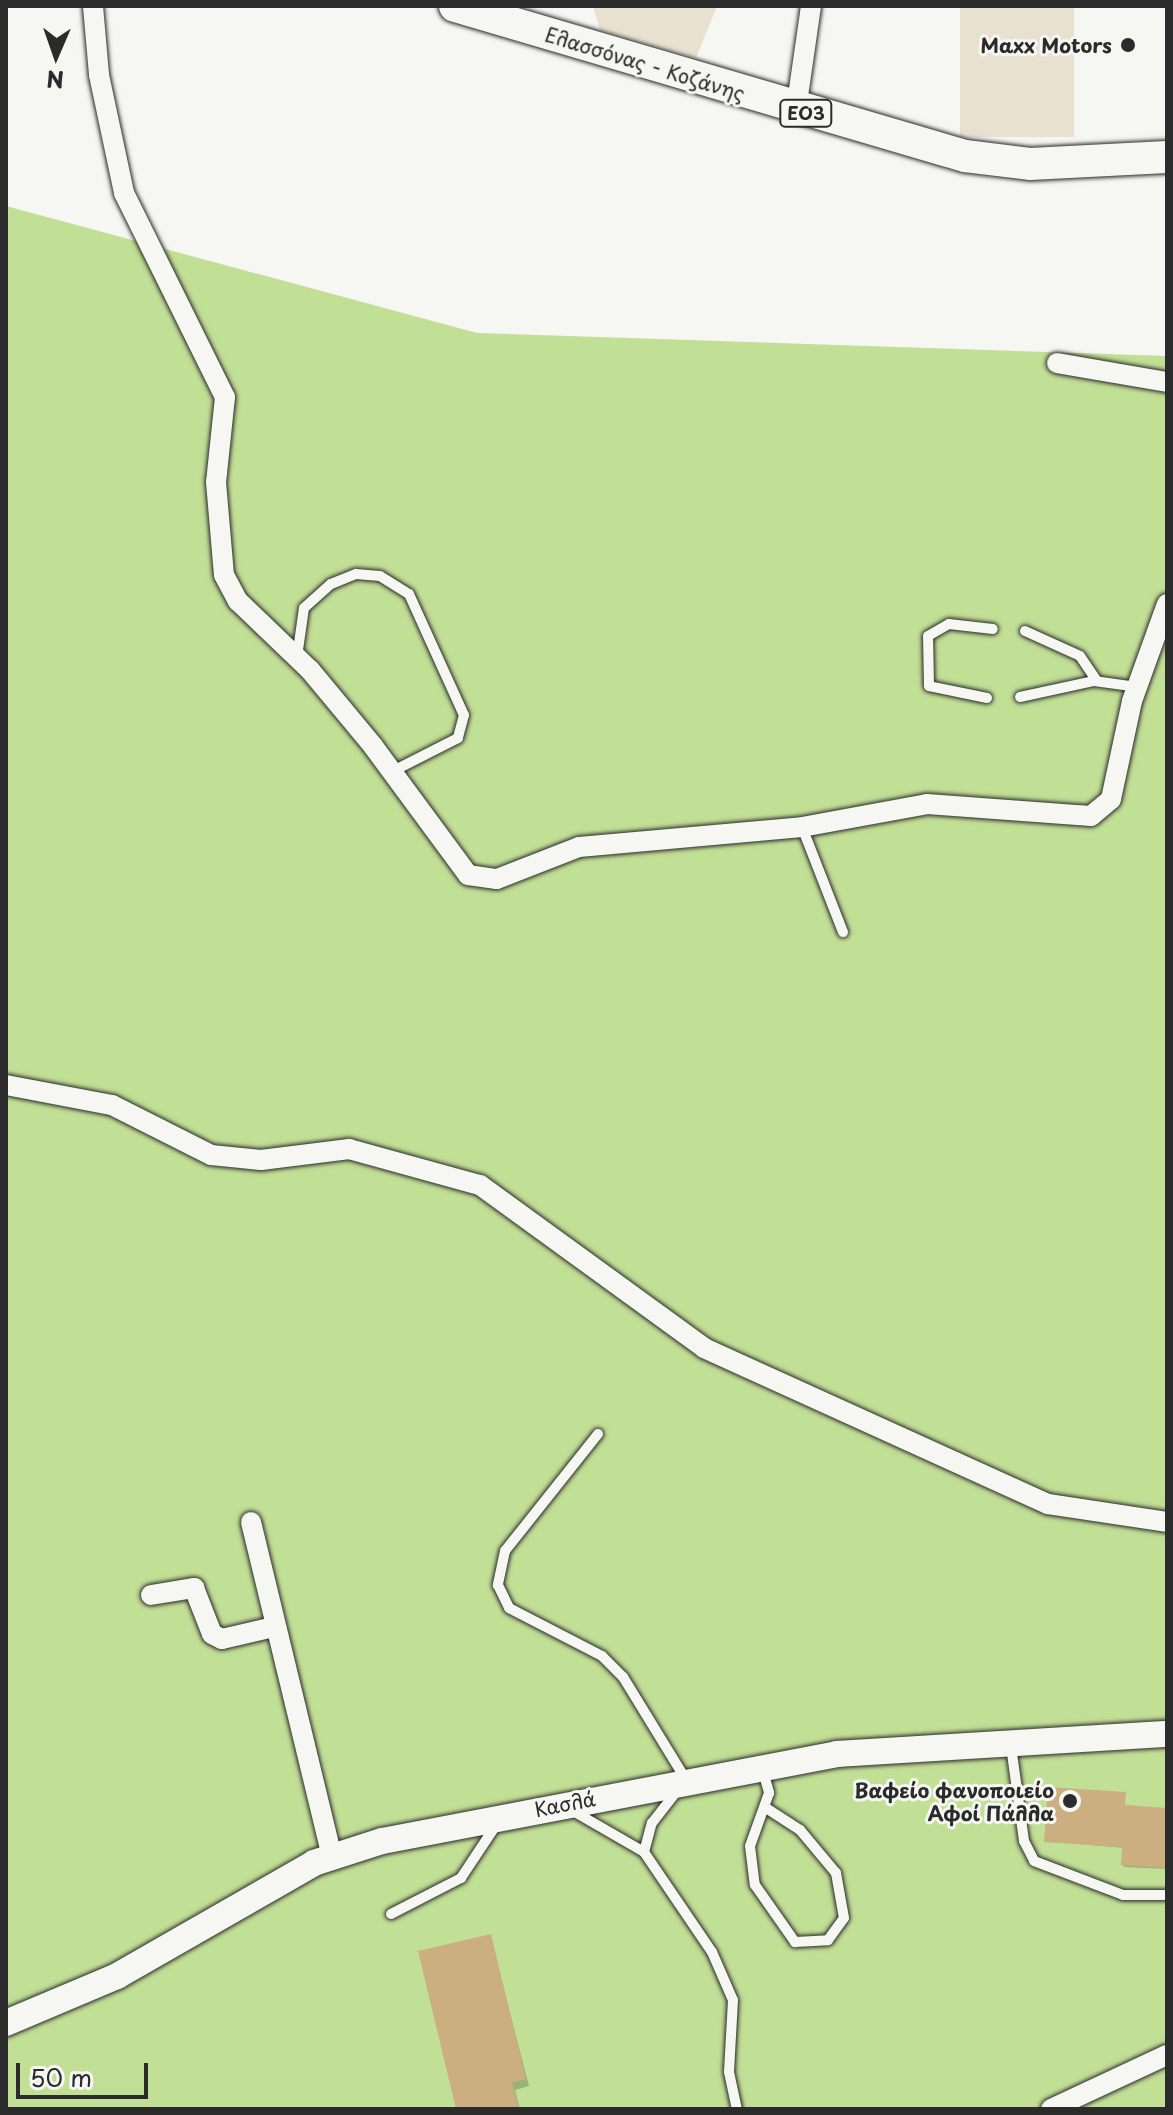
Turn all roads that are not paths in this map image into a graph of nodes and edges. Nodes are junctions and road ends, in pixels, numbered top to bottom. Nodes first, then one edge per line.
1 (93, 6) edge
2 (455, 6) edge
3 (811, 6) edge
4 (796, 110) junction
5 (1167, 157) edge
6 (1057, 363) dead end
7 (1167, 382) edge
8 (1166, 608) edge
9 (993, 629) dead end
10 (1025, 631) dead end
11 (297, 657) junction
12 (1097, 681) junction
13 (1137, 687) junction
14 (1020, 697) dead end
15 (987, 698) dead end
16 (389, 772) junction
17 (802, 827) junction
18 (843, 932) dead end
19 (6, 1085) edge
20 (598, 1434) dead end
21 (251, 1522) dead end
22 (1167, 1522) edge
23 (151, 1595) dead end
24 (274, 1627) junction
25 (1167, 1734) edge
26 (1011, 1740) junction
27 (761, 1766) junction
28 (687, 1780) junction
29 (561, 1805) junction
30 (766, 1808) junction
31 (500, 1816) junction
32 (644, 1852) junction
33 (332, 1856) junction
34 (1167, 1895) edge
35 (391, 1914) dead end
36 (6, 2023) edge
37 (1167, 2055) edge
38 (737, 2109) edge
39 (1051, 2109) edge

1 - 11 street
2 - 4 main road, Ελασσόνας - Κοζάνης / ΕΟ3
3 - 4 street
4 - 5 main road, Ελασσόνας - Κοζάνης / ΕΟ3
6 - 7 street
8 - 13 street
9 - 15 lane
10 - 12 lane
11 - 16 street
11 - 16 lane
12 - 13 lane
12 - 14 lane
13 - 17 street
16 - 17 street
17 - 18 lane
19 - 22 street
20 - 28 lane
21 - 24 street
23 - 24 street
24 - 33 street
25 - 26 street, Κασλά
26 - 27 street, Κασλά
26 - 34 lane
27 - 28 street, Κασλά
27 - 30 lane
28 - 29 street, Κασλά
28 - 32 lane
29 - 31 street, Κασλά
29 - 32 lane
30 - 30 lane
31 - 33 street, Κασλά
31 - 35 lane
32 - 38 lane
33 - 36 street, Κασλά
37 - 39 street

